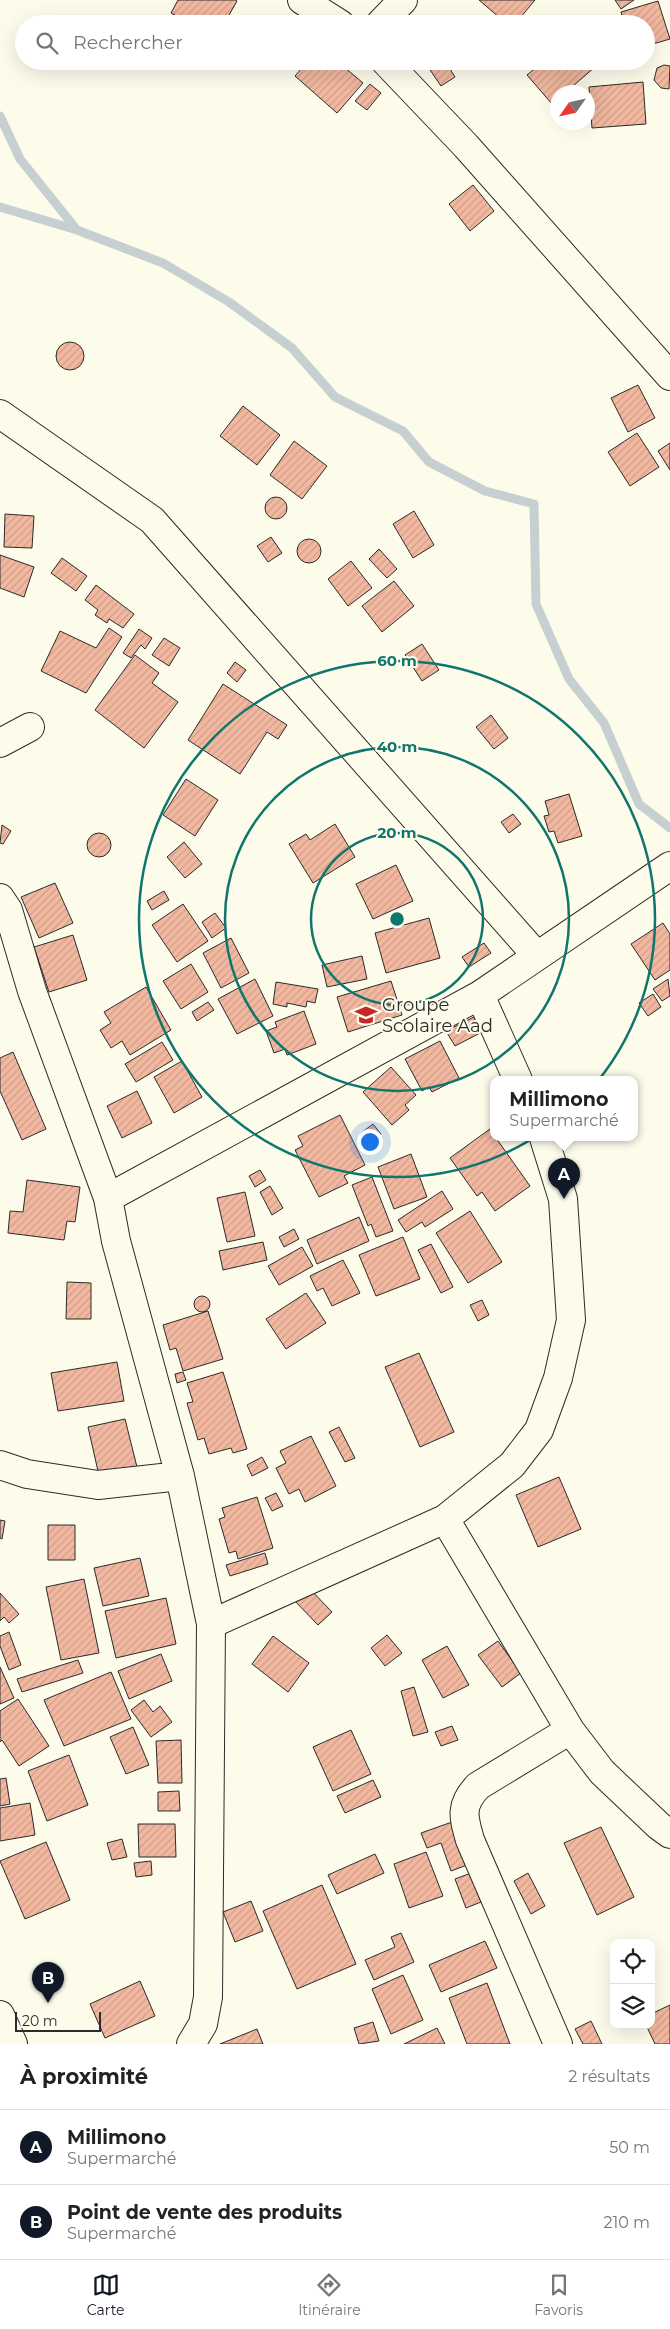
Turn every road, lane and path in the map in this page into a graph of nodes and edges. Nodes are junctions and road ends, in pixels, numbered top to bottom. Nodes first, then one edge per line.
1 (302, 0) edge
2 (403, 0) edge
3 (326, 15) edge
4 (389, 15) edge
5 (394, 70) edge
6 (670, 376) edge
7 (0, 414) edge
8 (30, 727) dead end
9 (0, 743) edge
10 (670, 866) edge
11 (0, 898) edge
12 (537, 956) junction
13 (480, 995) junction
14 (516, 1076) edge
15 (545, 1141) edge
16 (108, 1198) junction
17 (0, 1465) edge
18 (180, 1476) junction
19 (445, 1519) junction
20 (211, 1624) junction
21 (570, 1730) junction
22 (670, 1834) edge
23 (0, 2014) edge
24 (12, 2044) edge
25 (191, 2044) edge
26 (558, 2044) edge

1 - 3 main road
2 - 4 main road
5 - 6 main road
7 - 12 main road
8 - 9 main road
10 - 12 main road
11 - 16 main road
12 - 13 main road
13 - 14 main road
13 - 16 main road
15 - 19 main road
16 - 18 main road
17 - 18 main road
18 - 20 main road
19 - 20 main road
19 - 21 main road
20 - 25 main road
21 - 22 main road
21 - 26 main road
23 - 24 main road

